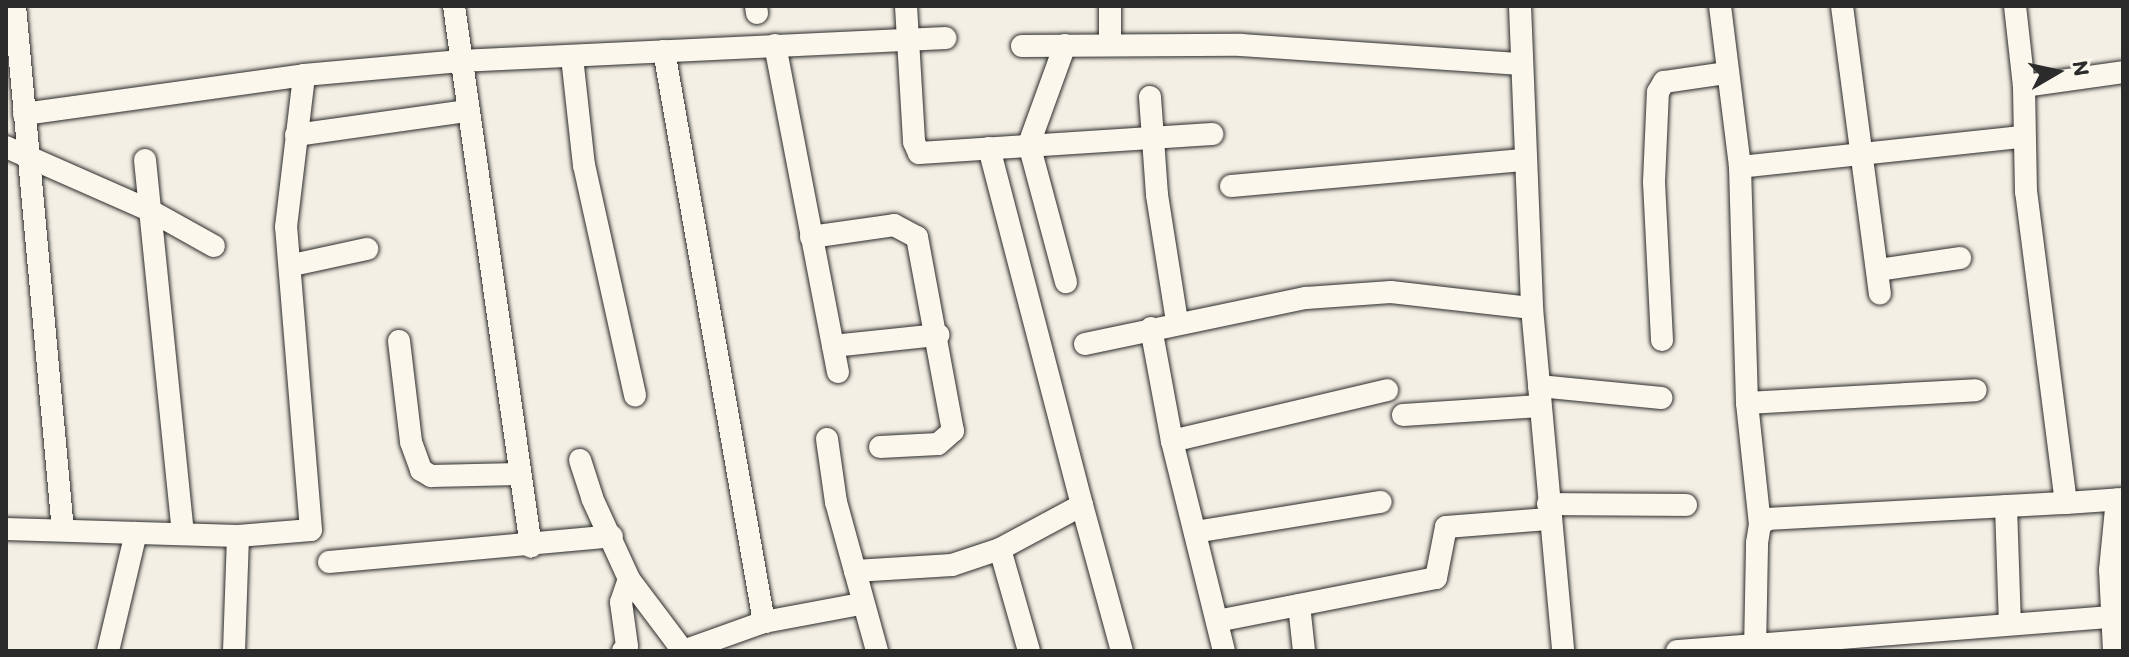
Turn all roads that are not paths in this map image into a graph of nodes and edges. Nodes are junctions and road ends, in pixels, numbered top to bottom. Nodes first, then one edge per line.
1 (15, 6) edge
2 (454, 6) edge
3 (906, 6) edge
4 (1110, 6) edge
5 (1520, 6) edge
6 (1720, 6) edge
7 (1842, 6) edge
8 (2015, 6) edge
9 (945, 38) dead end
10 (908, 40) junction
11 (1110, 43) junction
12 (775, 45) junction
13 (1065, 45) junction
14 (1022, 46) dead end
15 (664, 51) junction
16 (572, 57) junction
17 (460, 61) junction
18 (1521, 64) junction
19 (2123, 72) edge
20 (1726, 73) junction
21 (304, 75) junction
22 (2024, 86) junction
23 (1150, 97) dead end
24 (467, 111) junction
25 (24, 114) junction
26 (1212, 134) dead end
27 (296, 135) junction
28 (2022, 137) junction
29 (1152, 139) junction
30 (1029, 144) junction
31 (6, 147) edge
32 (989, 148) junction
33 (1861, 157) junction
34 (29, 159) junction
35 (145, 160) dead end
36 (1523, 160) junction
37 (1740, 167) junction
38 (1231, 186) dead end
39 (151, 211) junction
40 (811, 237) junction
41 (214, 246) dead end
42 (367, 249) dead end
43 (1960, 258) dead end
44 (293, 265) junction
45 (1878, 270) junction
46 (1066, 282) dead end
47 (1880, 293) dead end
48 (1532, 308) junction
49 (1177, 321) junction
50 (1151, 328) junction
51 (938, 335) junction
52 (1662, 340) dead end
53 (399, 341) dead end
54 (1085, 344) dead end
55 (833, 346) junction
56 (838, 372) dead end
57 (1387, 390) dead end
58 (1976, 390) dead end
59 (635, 395) dead end
60 (1540, 396) junction
61 (1661, 398) dead end
62 (1747, 403) junction
63 (1403, 415) dead end
64 (827, 439) dead end
65 (1172, 441) junction
66 (880, 447) dead end
67 (580, 460) dead end
68 (519, 474) junction
69 (2120, 499) edge
70 (1381, 502) dead end
71 (2066, 503) junction
72 (1082, 505) junction
73 (1686, 505) dead end
74 (2006, 506) junction
75 (1548, 511) junction
76 (1760, 525) junction
77 (6, 529) edge
78 (63, 530) junction
79 (1195, 532) junction
80 (136, 533) junction
81 (183, 533) junction
82 (238, 536) junction
83 (612, 536) junction
84 (531, 547) junction
85 (1000, 549) junction
86 (329, 562) dead end
87 (855, 571) junction
88 (629, 579) junction
89 (860, 604) junction
90 (1299, 605) junction
91 (2113, 617) junction
92 (1217, 621) junction
93 (764, 622) junction
94 (2010, 624) junction
95 (1754, 647) edge
96 (108, 651) edge
97 (234, 651) edge
98 (623, 651) edge
99 (683, 651) edge
100 (877, 651) edge
101 (1029, 651) edge
102 (1122, 651) edge
103 (1224, 651) edge
104 (1304, 651) edge
105 (1563, 651) edge
106 (1677, 651) edge
107 (2114, 651) edge

1 - 25 street
2 - 17 street
3 - 10 street
4 - 11 street
5 - 18 street
6 - 20 street
7 - 33 street
8 - 22 street
9 - 10 street
10 - 12 street
10 - 32 street
11 - 13 street
11 - 18 street
12 - 15 street
12 - 40 street
13 - 14 street
13 - 30 street
15 - 16 street
15 - 93 street
16 - 17 street
16 - 59 street
17 - 21 street
17 - 24 street
18 - 36 street
19 - 22 street
20 - 37 street
20 - 52 street
21 - 25 street
21 - 27 street
22 - 28 street
23 - 29 street
24 - 27 street
24 - 68 street
25 - 34 street
26 - 29 street
27 - 44 street
28 - 33 street
28 - 71 street
29 - 30 street
29 - 49 street
30 - 32 street
30 - 46 street
31 - 34 street
32 - 72 street
33 - 37 street
33 - 45 street
34 - 39 street
34 - 78 street
35 - 39 street
36 - 38 street
36 - 48 street
37 - 62 street
39 - 41 street
39 - 81 street
40 - 51 street
40 - 55 street
42 - 44 street
43 - 45 street
44 - 82 street
45 - 47 street
48 - 49 street
48 - 60 street
49 - 50 street
50 - 54 street
50 - 65 street
51 - 55 street
51 - 66 street
53 - 68 street
55 - 56 street
57 - 65 street
58 - 62 street
60 - 61 street
60 - 63 street
60 - 75 street
62 - 76 street
64 - 87 street
65 - 79 street
67 - 83 street
68 - 84 street
69 - 71 street
69 - 91 street
70 - 79 street
71 - 74 street
72 - 85 street
72 - 102 street
73 - 75 street
74 - 76 street
74 - 94 street
75 - 90 street
75 - 105 street
76 - 95 street
77 - 78 street
78 - 80 street
79 - 92 street
80 - 81 street
80 - 96 street
81 - 82 street
82 - 97 street
83 - 84 street
83 - 88 street
84 - 86 street
85 - 87 street
85 - 101 street
87 - 89 street
88 - 98 street
88 - 99 street
89 - 93 street
89 - 100 street
90 - 92 street
90 - 104 street
91 - 94 street
91 - 107 street
92 - 103 street
93 - 99 street
94 - 95 street
95 - 106 street

